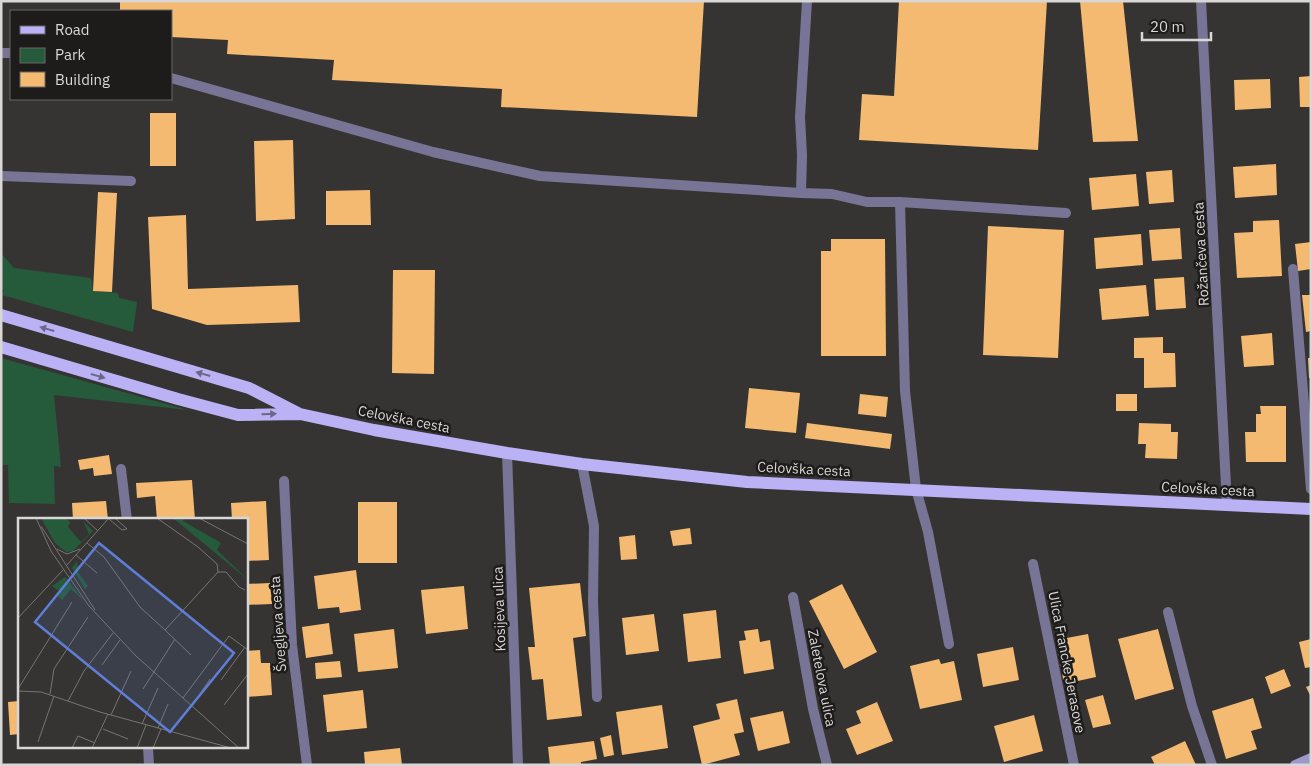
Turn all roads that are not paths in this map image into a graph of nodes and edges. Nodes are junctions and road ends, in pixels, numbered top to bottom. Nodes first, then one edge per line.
1 (807, 1) edge
2 (1201, 1) edge
3 (172, 78) edge
4 (1, 176) edge
5 (131, 180) dead end
6 (801, 193) junction
7 (900, 202) junction
8 (1066, 213) dead end
9 (1293, 269) dead end
10 (1, 315) edge
11 (1, 347) edge
12 (300, 414) junction
13 (507, 453) junction
14 (582, 464) junction
15 (121, 469) dead end
16 (284, 481) dead end
17 (916, 489) junction
18 (1311, 489) edge
19 (1227, 505) junction
20 (1311, 509) edge
21 (127, 518) edge
22 (1033, 564) dead end
23 (793, 597) dead end
24 (1168, 612) dead end
25 (948, 644) dead end
26 (597, 696) dead end
27 (148, 748) edge
28 (1311, 758) edge
29 (149, 765) edge
30 (307, 765) edge
31 (518, 765) edge
32 (827, 765) edge
33 (1074, 765) edge
34 (1212, 765) edge
35 (1295, 765) edge

1 - 6 street
2 - 19 street, Rožančeva cesta
3 - 6 street
4 - 5 street
6 - 7 street
7 - 8 street
7 - 17 street
9 - 18 street
12 -> 10 main road, Celovška cesta
11 -> 12 main road, Celovška cesta
12 - 13 main road, Celovška cesta
13 - 14 main road, Celovška cesta
13 - 31 street, Kosijeva ulica
14 - 17 main road, Celovška cesta
14 - 26 street
15 - 21 street
16 - 30 street, Švegljeva cesta
17 - 19 main road, Celovška cesta
17 - 25 street
19 - 20 main road, Celovška cesta
22 - 33 street, Ulica Francke Jerasove
23 - 32 street, Zaletelova ulica
24 - 34 street
27 - 29 street
28 - 35 street

